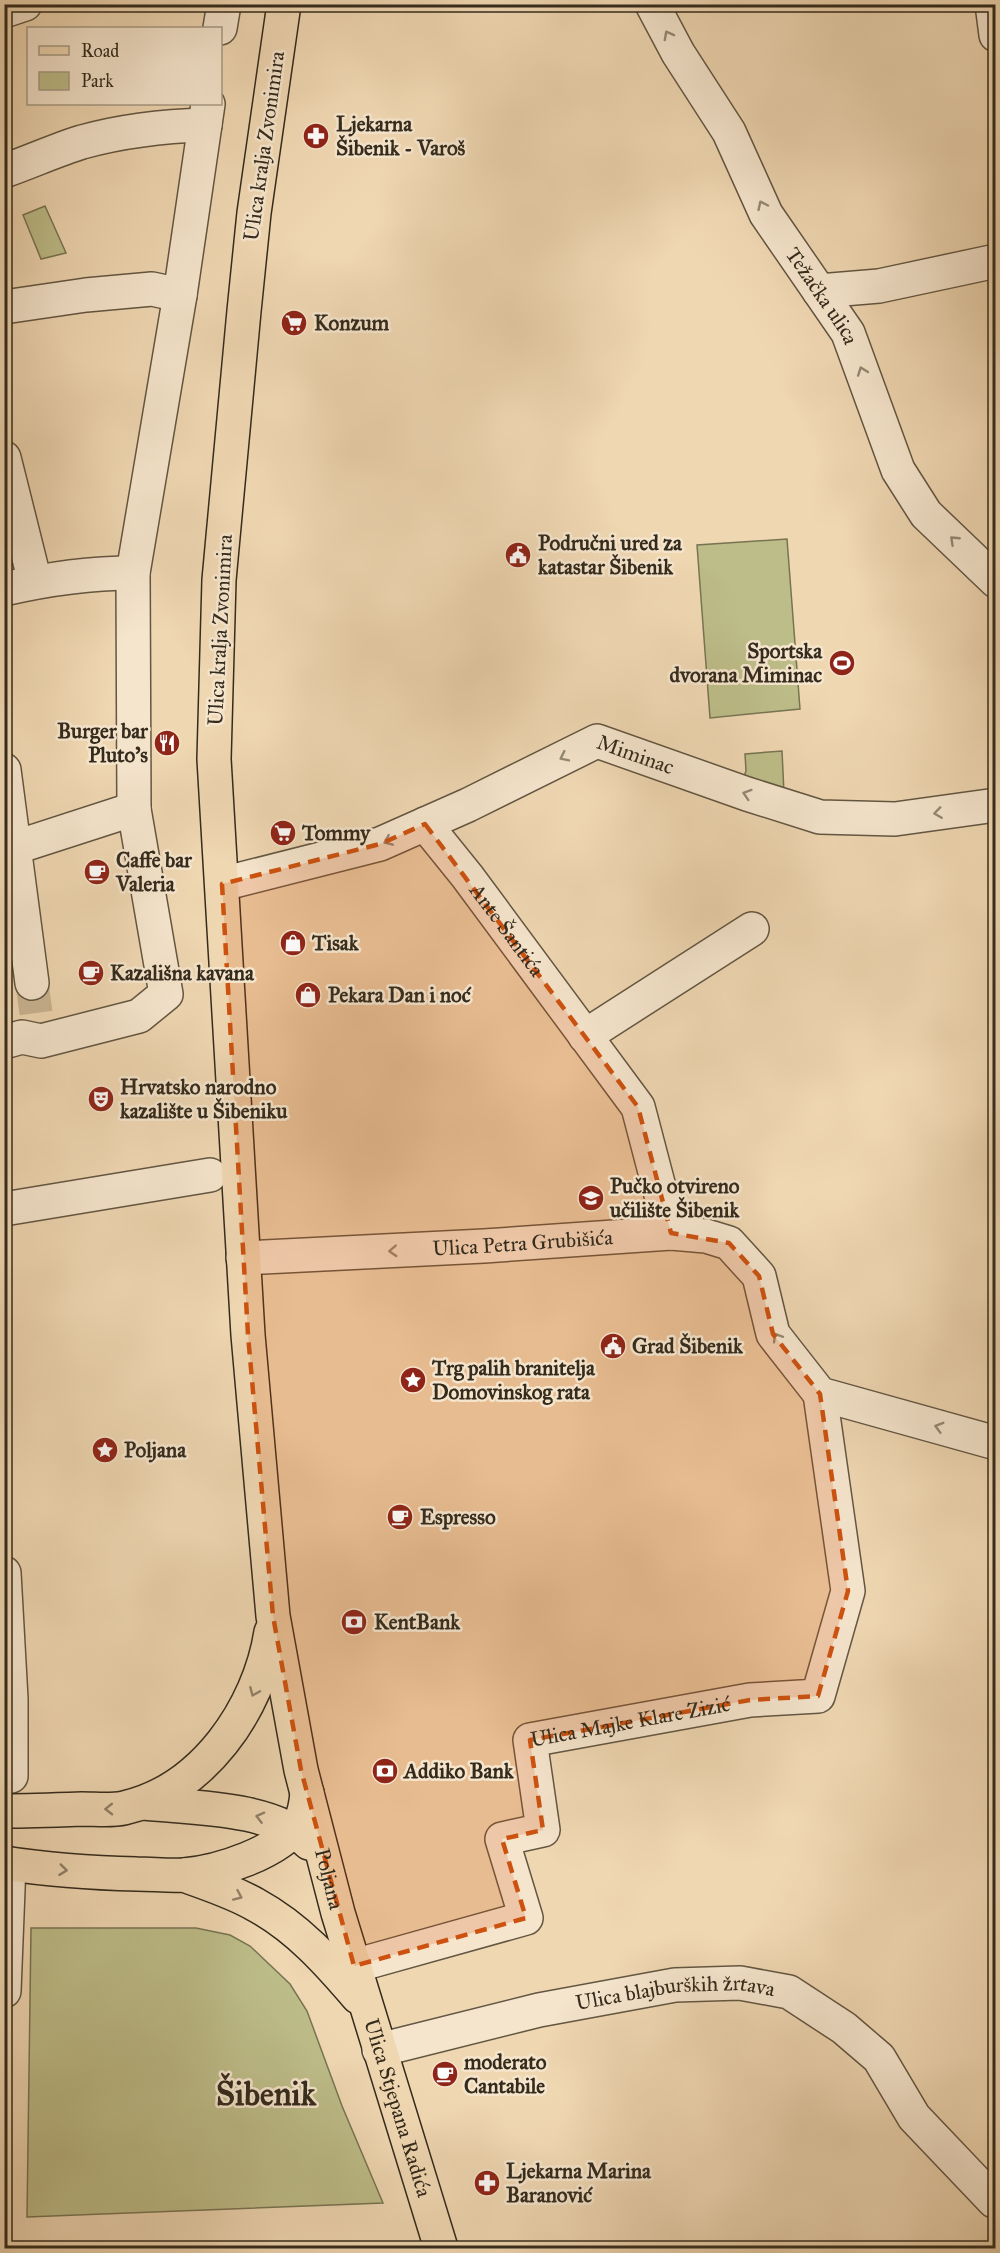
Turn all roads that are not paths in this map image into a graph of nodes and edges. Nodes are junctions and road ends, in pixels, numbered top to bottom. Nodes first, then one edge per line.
1 (25, 4) edge
2 (224, 4) edge
3 (284, 4) edge
4 (652, 4) edge
5 (992, 4) edge
6 (4, 11) edge
7 (220, 27) edge
8 (996, 35) edge
9 (207, 115) edge
10 (4, 171) edge
11 (996, 261) edge
12 (819, 291) junction
13 (180, 295) junction
14 (4, 307) edge
15 (4, 458) edge
16 (134, 573) junction
17 (996, 581) edge
18 (20, 586) edge
19 (4, 770) edge
20 (996, 805) edge
21 (134, 809) junction
22 (425, 824) junction
23 (10, 849) edge
24 (222, 884) junction
25 (752, 929) dead end
26 (23, 1019) edge
27 (585, 1036) junction
28 (210, 1175) dead end
29 (4, 1209) edge
30 (671, 1233) junction
31 (243, 1258) junction
32 (820, 1394) junction
33 (996, 1443) edge
34 (4, 1573) edge
35 (273, 1616) junction
36 (11, 1776) dead end
37 (307, 1793) junction
38 (144, 1803) junction
39 (4, 1811) edge
40 (293, 1830) junction
41 (324, 1860) junction
42 (7, 1864) edge
43 (184, 1875) junction
44 (354, 1966) junction
45 (4, 1991) edge
46 (366, 2006) junction
47 (379, 2050) junction
48 (994, 2201) edge
49 (441, 2248) edge

1 - 6 street
2 - 7 street
3 - 24 main road, Ulica kralja Zvonimira
12 -> 4 street, Težačka ulica
5 - 8 street
9 - 10 street
9 - 13 street
11 - 12 street
17 -> 12 street, Težačka ulica
13 - 14 street
13 - 16 street
15 - 18 street
16 - 18 street
16 - 21 street
19 - 23 street
20 -> 22 street, Miminac
21 - 23 street
21 - 26 street
22 -> 24 street, Miminac
22 - 27 street, Ante Šantića
23 - 26 street
24 - 31 main road, Ulica kralja Zvonimira
25 - 27 street
27 - 30 street, Ante Šantića
28 - 29 street
30 -> 31 street, Ulica Petra Grubišića
32 -> 30 street, Ulica Petra Grubišića
31 - 35 main road, Poljana
33 -> 32 street
32 - 44 street, Ulica Majke Klare Zizić
34 - 36 street
35 - 37 main road, Poljana
35 -> 38 main road, Poljana
37 - 40 main road, Poljana
37 - 41 main road, Poljana
38 -> 39 main road, Poljana
40 -> 38 main road
40 - 41 main road
40 - 43 main road, Poljana
41 - 44 main road, Poljana
42 -> 43 main road, Poljana
42 - 45 street
43 -> 46 main road
44 - 46 main road, Ulica Stjepana Radića
46 - 47 main road, Ulica Stjepana Radića
47 - 48 street, Ulica blajburških žrtava
47 - 49 main road, Ulica Stjepana Radića

